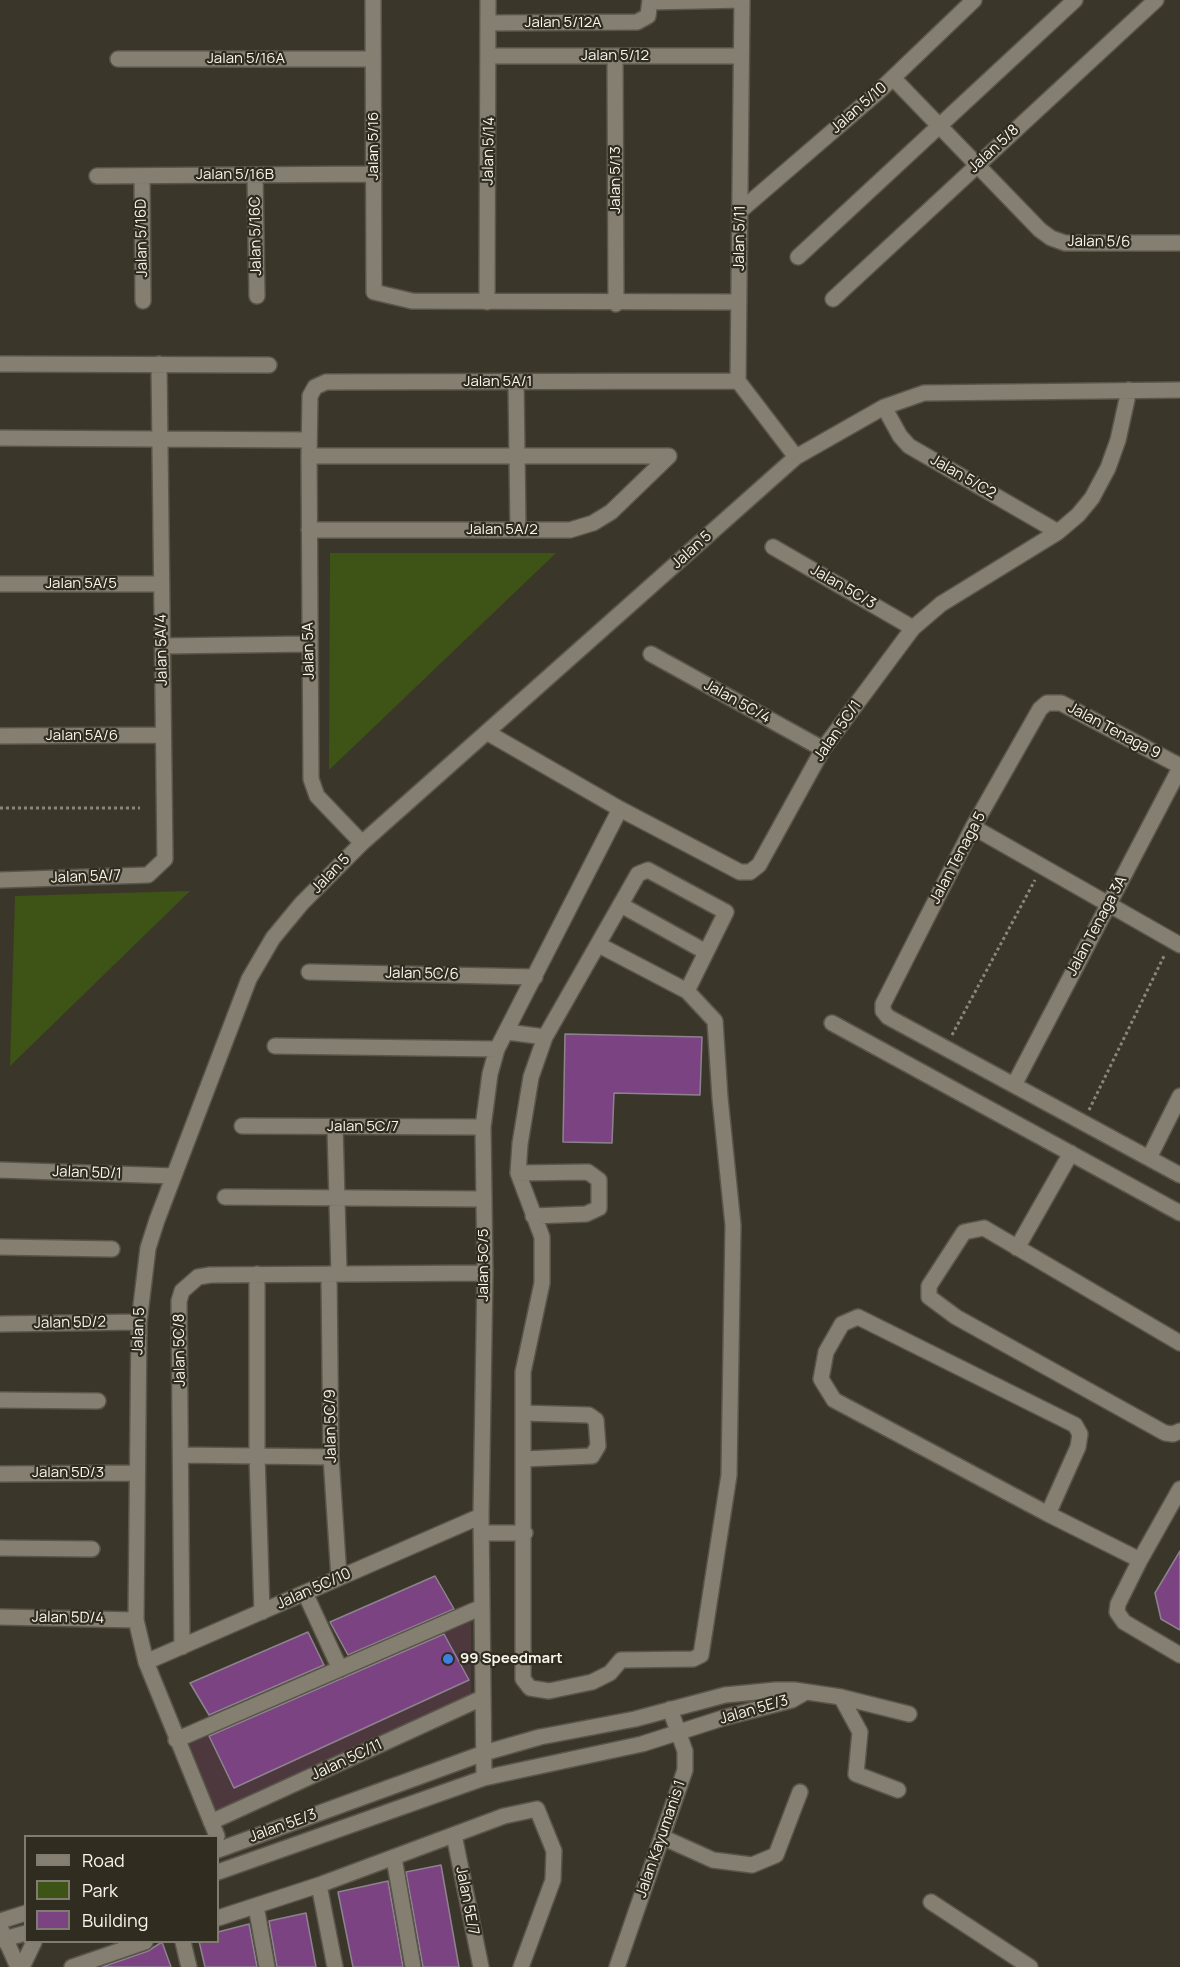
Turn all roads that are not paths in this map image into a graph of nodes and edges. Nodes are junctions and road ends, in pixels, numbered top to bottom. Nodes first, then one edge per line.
1 (373, 0) edge
2 (488, 0) edge
3 (742, 0) edge
4 (974, 0) edge
5 (1075, 0) edge
6 (1156, 0) edge
7 (650, 1) edge
8 (488, 23) junction
9 (489, 56) junction
10 (615, 56) junction
11 (740, 56) junction
12 (118, 59) dead end
13 (373, 59) junction
14 (893, 78) junction
15 (939, 126) junction
16 (977, 165) junction
17 (374, 174) junction
18 (255, 175) junction
19 (97, 176) dead end
20 (142, 176) junction
21 (740, 211) junction
22 (1180, 243) edge
23 (798, 257) dead end
24 (257, 296) dead end
25 (833, 299) dead end
26 (143, 301) dead end
27 (487, 302) junction
28 (739, 302) junction
29 (616, 304) junction
30 (0, 364) edge
31 (159, 364) junction
32 (269, 365) dead end
33 (738, 381) junction
34 (516, 382) junction
35 (1130, 390) junction
36 (1180, 390) edge
37 (884, 407) junction
38 (0, 438) edge
39 (159, 440) junction
40 (309, 440) junction
41 (309, 456) junction
42 (517, 456) junction
43 (796, 457) junction
44 (309, 530) junction
45 (518, 530) junction
46 (1058, 532) junction
47 (773, 547) dead end
48 (0, 584) edge
49 (161, 584) junction
50 (913, 628) junction
51 (308, 644) junction
52 (162, 646) junction
53 (651, 654) dead end
54 (1047, 703) joint
55 (488, 733) junction
56 (163, 735) junction
57 (0, 736) edge
58 (823, 749) junction
59 (1180, 767) edge
60 (620, 809) junction
61 (973, 827) junction
62 (362, 843) junction
63 (165, 859) joint
64 (0, 880) edge
65 (621, 905) junction
66 (1108, 905) junction
67 (1178, 938) edge
68 (599, 945) junction
69 (706, 952) junction
70 (309, 972) dead end
71 (535, 977) junction
72 (687, 991) junction
73 (832, 1023) dead end
74 (510, 1026) junction
75 (545, 1037) junction
76 (275, 1047) dead end
77 (497, 1049) junction
78 (1014, 1085) junction
79 (1180, 1096) edge
80 (242, 1126) dead end
81 (335, 1127) junction
82 (483, 1127) junction
83 (1071, 1154) junction
84 (1149, 1158) junction
85 (0, 1170) edge
86 (518, 1173) junction
87 (1180, 1175) edge
88 (174, 1176) junction
89 (225, 1197) dead end
90 (337, 1199) junction
91 (484, 1199) junction
92 (1180, 1213) edge
93 (533, 1216) junction
94 (0, 1246) edge
95 (1017, 1248) junction
96 (112, 1249) dead end
97 (485, 1273) junction
98 (256, 1274) junction
99 (334, 1274) junction
100 (139, 1322) junction
101 (0, 1324) edge
102 (1180, 1342) edge
103 (0, 1400) edge
104 (98, 1401) dead end
105 (523, 1413) junction
106 (1180, 1431) edge
107 (181, 1455) junction
108 (257, 1456) junction
109 (331, 1456) junction
110 (524, 1458) junction
111 (136, 1473) junction
112 (0, 1474) edge
113 (1180, 1489) edge
114 (1048, 1514) junction
115 (481, 1516) junction
116 (482, 1533) junction
117 (525, 1533) junction
118 (0, 1548) edge
119 (92, 1549) dead end
120 (1140, 1560) junction
121 (339, 1578) junction
122 (305, 1593) junction
123 (482, 1608) junction
124 (262, 1612) junction
125 (0, 1617) edge
126 (136, 1620) junction
127 (182, 1647) junction
128 (1180, 1655) edge
129 (146, 1662) junction
130 (340, 1669) junction
131 (806, 1692) junction
132 (841, 1697) junction
133 (482, 1698) junction
134 (670, 1709) junction
135 (909, 1714) dead end
136 (679, 1734) junction
137 (176, 1740) junction
138 (484, 1753) junction
139 (484, 1778) junction
140 (898, 1790) dead end
141 (800, 1792) dead end
142 (215, 1835) edge
143 (454, 1835) junction
144 (662, 1837) junction
145 (219, 1838) edge
146 (219, 1838) edge
147 (219, 1848) edge
148 (394, 1858) junction
149 (224, 1870) edge
150 (318, 1886) junction
151 (931, 1902) dead end
152 (256, 1906) junction
153 (24, 1914) edge
154 (219, 1918) edge
155 (0, 1921) edge
156 (24, 1934) edge
157 (2, 1939) edge
158 (32, 1943) edge
159 (139, 1943) edge
160 (183, 1943) edge
161 (18, 1965) edge
162 (72, 1967) edge
163 (189, 1967) edge
164 (267, 1967) edge
165 (335, 1967) edge
166 (413, 1967) edge
167 (481, 1967) edge
168 (521, 1967) edge
169 (617, 1967) edge
170 (1030, 1967) edge

1 - 13 street, Jalan 5/16
2 - 8 street, Jalan 5/14
3 - 7 street
3 - 11 street, Jalan 5/11
4 - 14 street, Jalan 5/10
5 - 15 street
6 - 16 street, Jalan 5/8
7 - 8 street, Jalan 5/12A
8 - 9 street, Jalan 5/14
9 - 10 street, Jalan 5/12
9 - 27 street, Jalan 5/14
10 - 11 street, Jalan 5/12
10 - 29 street, Jalan 5/13
11 - 21 street, Jalan 5/11
12 - 13 street, Jalan 5/16A
13 - 17 street, Jalan 5/16
14 - 15 street, Jalan 5/6
14 - 21 street, Jalan 5/10
15 - 16 street, Jalan 5/6
15 - 23 street
16 - 22 street, Jalan 5/6
16 - 25 street, Jalan 5/8
17 - 18 street, Jalan 5/16B
17 - 27 street, Jalan 5/16
18 - 20 street, Jalan 5/16B
18 - 24 street, Jalan 5/16C
19 - 20 street, Jalan 5/16B
20 - 26 street, Jalan 5/16D
21 - 28 street, Jalan 5/11
27 - 29 street
28 - 29 street
28 - 33 street, Jalan 5/11
30 - 31 street
31 - 32 street
31 - 39 street, Jalan 5A/4
33 - 34 street, Jalan 5A/1
33 - 43 street
34 - 40 street, Jalan 5A/1
34 - 42 street
35 - 36 street, Jalan 5
35 - 37 street, Jalan 5
35 - 46 street, Jalan 5C/1
37 - 43 street, Jalan 5
37 - 46 street, Jalan 5/C2
38 - 39 street
39 - 40 street
39 - 49 street, Jalan 5A/4
40 - 41 street, Jalan 5A
41 - 42 street
41 - 44 street, Jalan 5A
42 - 45 street
42 - 45 street, Jalan 5A/2
43 - 55 street, Jalan 5
44 - 45 street, Jalan 5A/2
44 - 51 street, Jalan 5A
46 - 50 street, Jalan 5C/1
47 - 50 street, Jalan 5C/3
48 - 49 street, Jalan 5A/5
49 - 52 street, Jalan 5A/4
50 - 58 street, Jalan 5C/1
51 - 52 street
51 - 62 street, Jalan 5A
52 - 56 street, Jalan 5A/4
53 - 58 street, Jalan 5C/4
54 - 59 street, Jalan Tenaga 9
54 - 61 street, Jalan Tenaga 5
55 - 60 street, Jalan 5C/1
55 - 62 street, Jalan 5
56 - 57 street, Jalan 5A/6
56 - 63 street, Jalan 5A/4
58 - 60 street, Jalan 5C/1
59 - 66 street, Jalan Tenaga 3A
60 - 71 street, Jalan 5C/5
61 - 66 street
61 - 78 street, Jalan Tenaga 5
62 - 88 street, Jalan 5
63 - 64 street, Jalan 5A/7
65 - 68 street
65 - 69 street
65 - 69 street
66 - 67 street
66 - 78 street, Jalan Tenaga 3A
68 - 72 street
68 - 75 street
69 - 72 street
70 - 71 street, Jalan 5C/6
71 - 74 street, Jalan 5C/5
72 - 117 street
73 - 83 street
74 - 75 street
74 - 77 street, Jalan 5C/5
75 - 86 street
76 - 77 street
77 - 82 street, Jalan 5C/5
78 - 84 street
79 - 84 street
80 - 81 street, Jalan 5C/7
81 - 82 street, Jalan 5C/7
81 - 90 street, Jalan 5C/9
82 - 91 street, Jalan 5C/5
83 - 92 street
83 - 95 street
84 - 87 street
85 - 88 street, Jalan 5D/1
86 - 93 street
86 - 93 street
88 - 100 street, Jalan 5
89 - 90 street
90 - 91 street
90 - 99 street, Jalan 5C/9
91 - 97 street, Jalan 5C/5
93 - 105 street
94 - 96 street
95 - 102 street
95 - 106 street
97 - 99 street, Jalan 5C/8
97 - 115 street, Jalan 5C/5
98 - 99 street, Jalan 5C/8
98 - 107 street, Jalan 5C/8
98 - 108 street
99 - 109 street, Jalan 5C/9
100 - 101 street, Jalan 5D/2
100 - 111 street, Jalan 5
103 - 104 street
105 - 110 street
105 - 110 street
107 - 108 street
107 - 127 street, Jalan 5C/8
108 - 109 street
108 - 124 street
109 - 121 street, Jalan 5C/9
110 - 117 street
111 - 112 street, Jalan 5D/3
111 - 126 street, Jalan 5
113 - 120 street
114 - 114 street
114 - 120 street
115 - 116 street, Jalan 5C/5
115 - 121 street, Jalan 5C/10
116 - 117 street
116 - 123 street, Jalan 5C/5
118 - 119 street
120 - 128 street
121 - 122 street, Jalan 5C/10
122 - 124 street, Jalan 5C/10
122 - 130 street
123 - 130 street
123 - 133 street, Jalan 5C/5
124 - 127 street, Jalan 5C/10
125 - 126 street, Jalan 5D/4
126 - 129 street, Jalan 5
127 - 129 street, Jalan 5C/10
129 - 137 street, Jalan 5
130 - 137 street
131 - 132 street
131 - 134 street, Jalan 5E/3
131 - 136 street, Jalan 5E/3
132 - 135 street
132 - 140 street
133 - 138 street, Jalan 5C/5
133 - 145 street, Jalan 5C/11
134 - 136 street, Jalan Kayumanis 1
134 - 138 street, Jalan 5E/3
136 - 139 street, Jalan 5E/3
136 - 144 street, Jalan Kayumanis 1
137 - 142 street, Jalan 5
138 - 139 street
138 - 146 street, Jalan 5E/3
139 - 149 street, Jalan 5E/3
141 - 144 street
143 - 148 street
143 - 167 street, Jalan 5E/7
143 - 168 street
144 - 169 street, Jalan Kayumanis 1
147 - 149 street, Jalan 5
148 - 150 street
148 - 166 street
150 - 152 street
150 - 165 street
151 - 170 street
152 - 154 street
152 - 164 street
153 - 155 street
156 - 157 street
157 - 161 street
158 - 161 street
159 - 162 street
160 - 163 street

